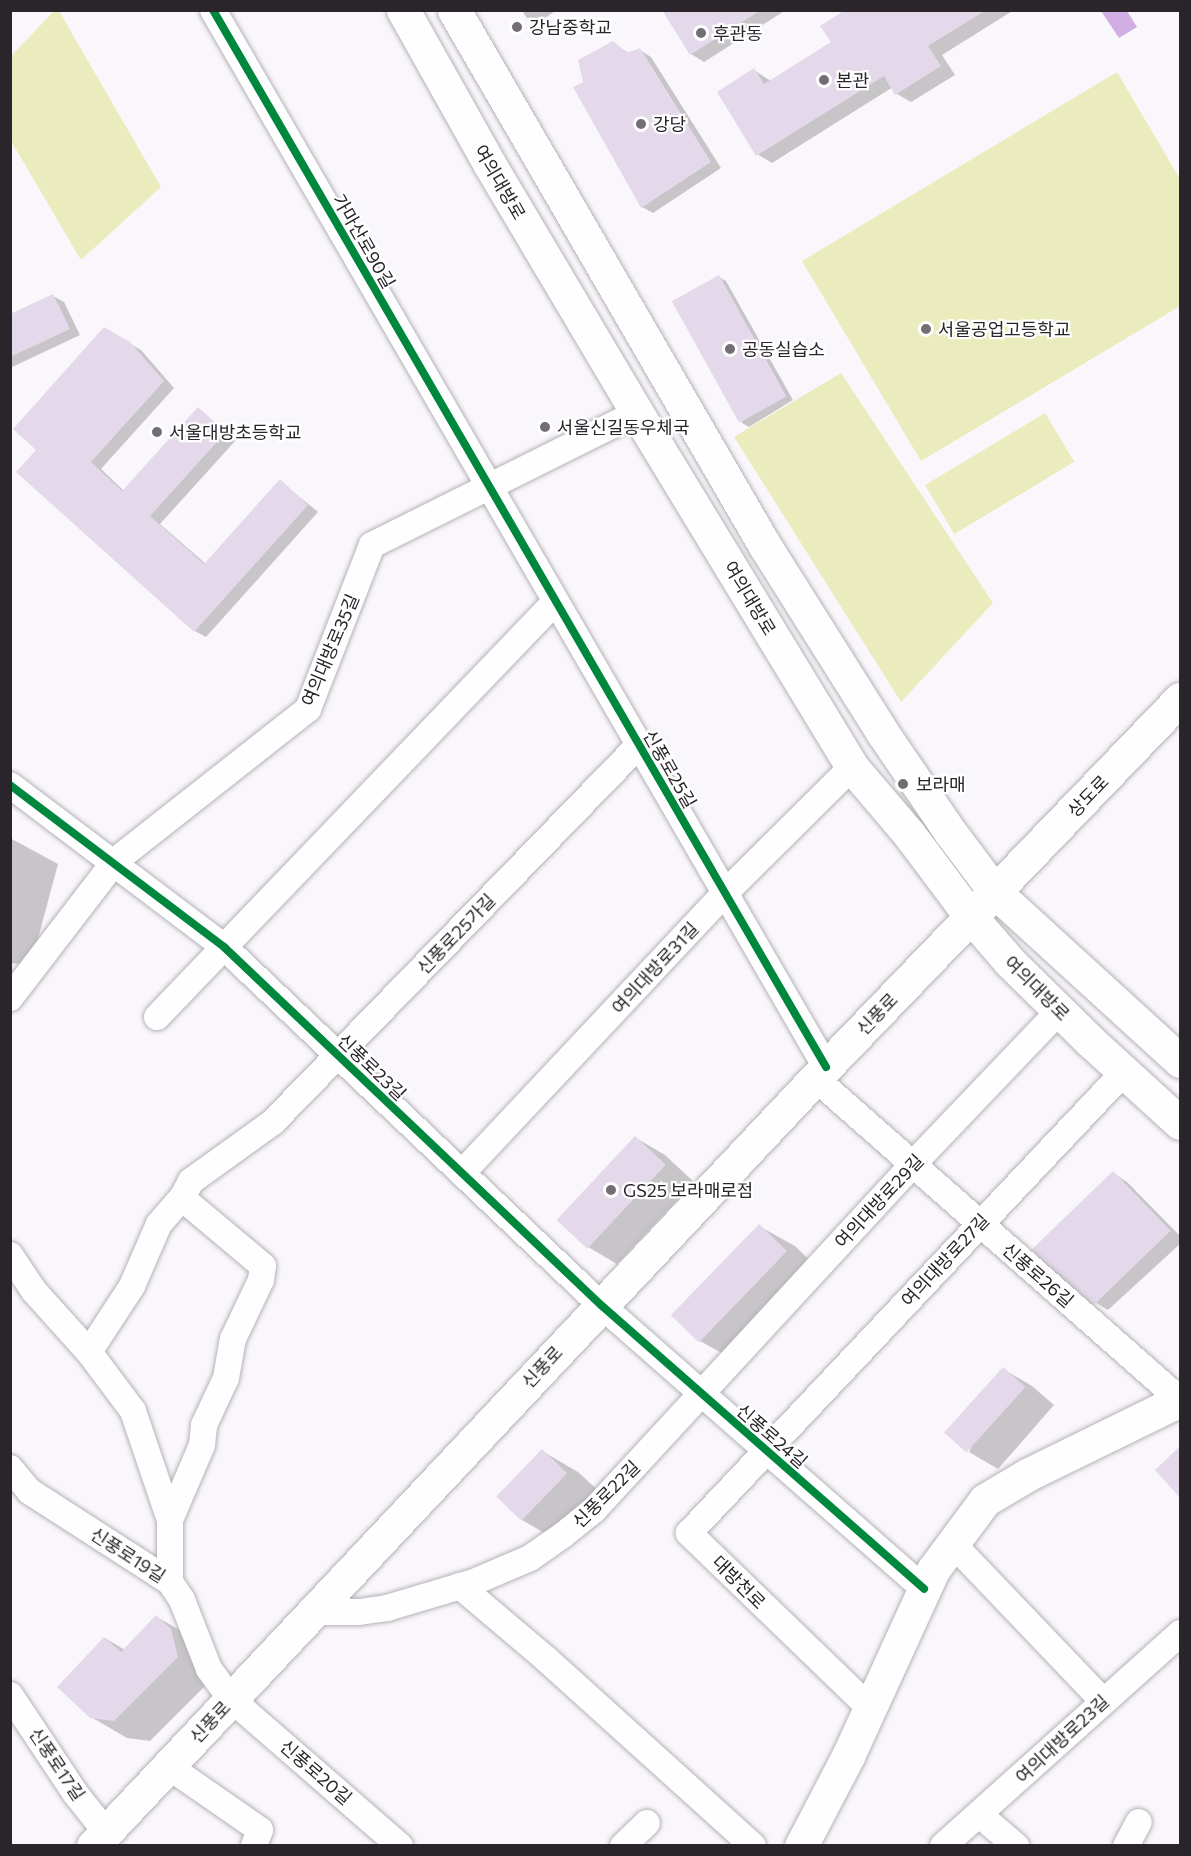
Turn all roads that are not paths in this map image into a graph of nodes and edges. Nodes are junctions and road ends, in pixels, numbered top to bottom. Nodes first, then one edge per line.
1 (213, 10) edge
2 (403, 10) edge
3 (454, 10) edge
4 (637, 413) junction
5 (489, 487) junction
6 (555, 602) junction
7 (1180, 699) edge
8 (639, 745) junction
9 (852, 767) junction
10 (10, 785) edge
11 (115, 861) junction
12 (995, 892) junction
13 (725, 893) junction
14 (972, 917) junction
15 (224, 947) junction
16 (10, 998) edge
17 (1059, 1011) junction
18 (157, 1017) dead end
19 (338, 1055) junction
20 (1180, 1061) edge
21 (1125, 1071) junction
22 (821, 1072) junction
23 (1180, 1123) edge
24 (913, 1164) junction
25 (462, 1173) junction
26 (182, 1198) junction
27 (980, 1223) junction
28 (10, 1255) edge
29 (601, 1305) junction
30 (89, 1352) junction
31 (701, 1394) junction
32 (1180, 1400) edge
33 (766, 1451) junction
34 (10, 1468) edge
35 (170, 1520) junction
36 (952, 1543) junction
37 (171, 1582) junction
38 (460, 1587) junction
39 (924, 1589) junction
40 (312, 1612) junction
41 (1180, 1633) edge
42 (10, 1695) edge
43 (231, 1699) junction
44 (1103, 1701) junction
45 (870, 1708) junction
46 (168, 1766) junction
47 (980, 1815) junction
48 (1139, 1822) dead end
49 (647, 1823) dead end
50 (100, 1838) edge
51 (254, 1845) edge
52 (400, 1845) edge
53 (623, 1845) edge
54 (753, 1845) edge
55 (801, 1845) edge
56 (943, 1845) edge
57 (1016, 1845) edge
58 (1126, 1845) edge

1 - 5 street, 가마산로90길
2 - 4 main road, 여의대방로
3 - 12 main road
4 - 5 street, 여의대방로35길
4 - 9 main road, 여의대방로
5 - 6 street, 신풍로25길
5 - 11 street, 여의대방로35길
6 - 8 street, 신풍로25길
6 - 15 street
7 - 12 main road, 상도로
8 - 13 street, 신풍로25길
8 - 19 street, 신풍로25가길
9 - 13 street, 여의대방로31길
9 - 14 main road, 여의대방로
10 - 11 street, 신풍로23길
11 - 15 street, 신풍로23길
11 - 16 street, 여의대방로35길
12 - 14 main road, 신풍로
12 - 20 main road
13 - 22 street, 신풍로25길
13 - 25 street, 여의대방로31길
14 - 17 main road, 여의대방로
14 - 22 main road, 신풍로
15 - 18 street
15 - 19 street, 신풍로23길
17 - 21 main road, 여의대방로
17 - 24 street, 여의대방로29길
19 - 25 street, 신풍로23길
19 - 26 street, 신풍로25가길
21 - 23 main road, 여의대방로
21 - 27 street, 여의대방로27길
22 - 24 street, 신풍로26길
22 - 29 main road, 신풍로
24 - 27 street, 신풍로26길
24 - 31 street, 여의대방로29길
25 - 29 street, 신풍로23길
26 - 30 street, 신풍로25가길
26 - 35 street
27 - 32 street, 신풍로26길
27 - 33 street, 여의대방로27길
28 - 30 street
29 - 31 street, 신풍로24길
29 - 40 main road, 신풍로
30 - 35 street
31 - 33 street, 신풍로24길
31 - 38 street, 신풍로22길
32 - 36 main road
33 - 39 street, 신풍로24길
33 - 45 street, 대방천로
34 - 37 street, 신풍로19길
35 - 37 street
36 - 39 main road
36 - 44 street
37 - 43 street, 신풍로19길
38 - 40 street, 신풍로22길
38 - 54 street
39 - 45 main road
40 - 43 main road, 신풍로
41 - 44 street, 여의대방로23길
42 - 50 street, 신풍로17길
43 - 46 main road, 신풍로
43 - 52 street, 신풍로20길
44 - 47 street, 여의대방로23길
45 - 55 main road
46 - 50 main road, 신풍로
46 - 51 street
47 - 56 street, 여의대방로23길
47 - 57 street
48 - 58 street
49 - 53 street

